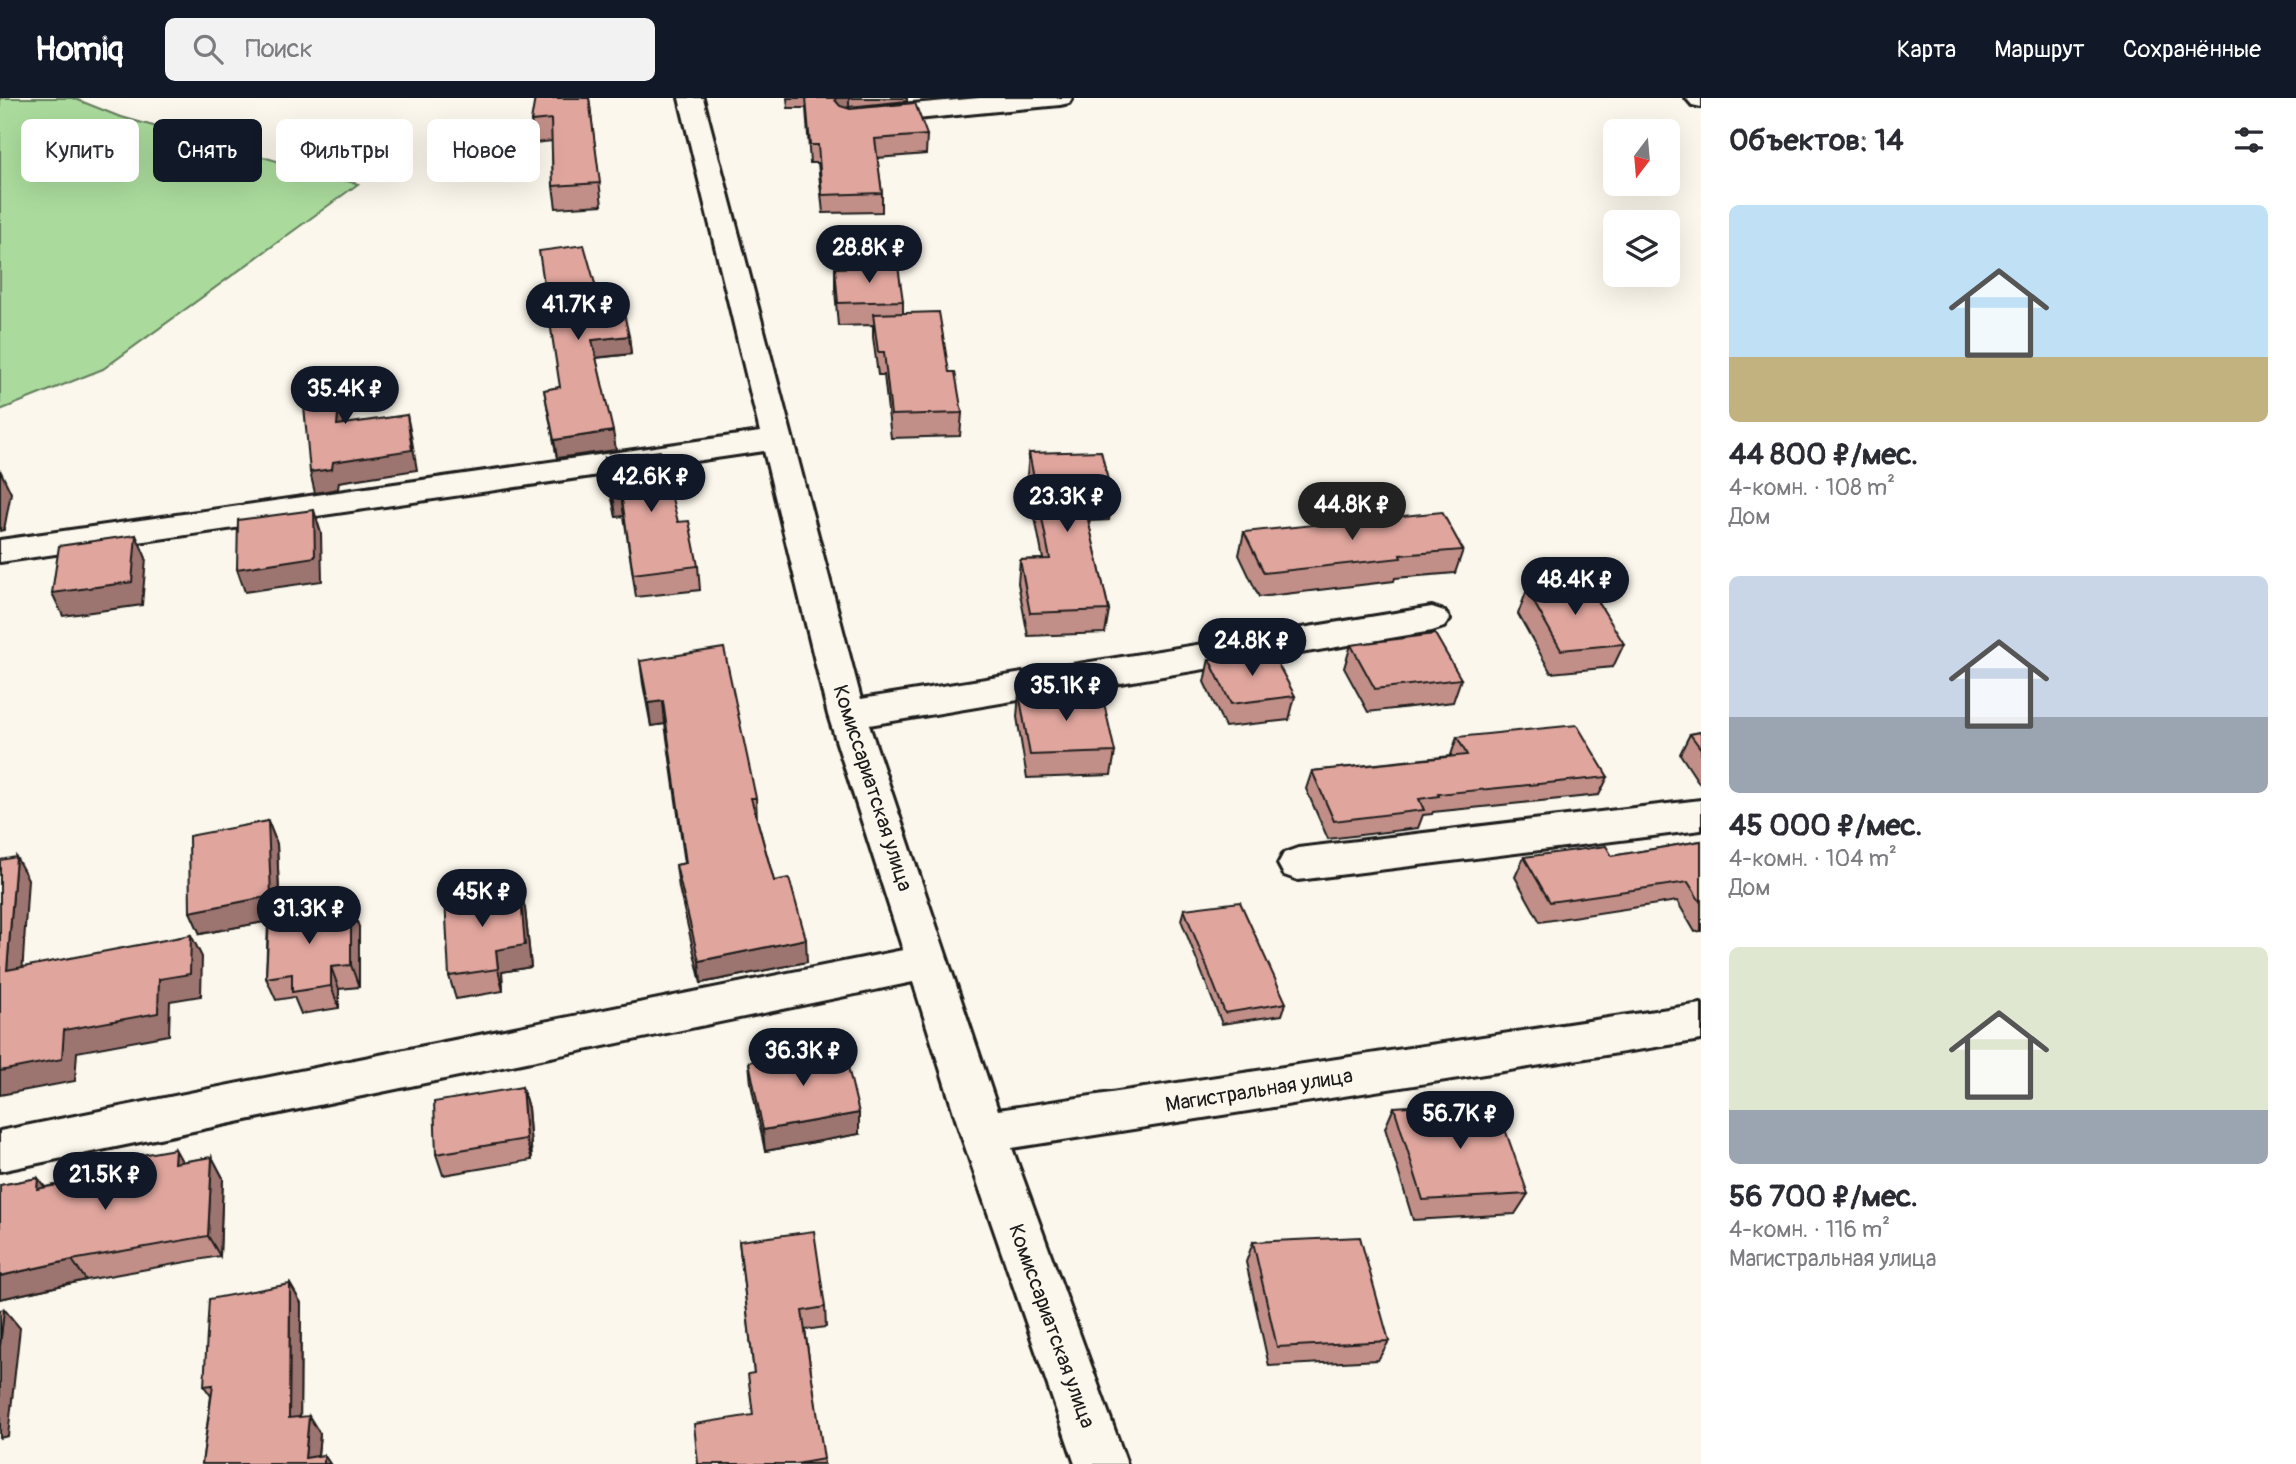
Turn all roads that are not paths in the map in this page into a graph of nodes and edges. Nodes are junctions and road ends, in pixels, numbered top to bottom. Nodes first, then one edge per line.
1 (691, 98) edge
2 (1060, 98) edge
3 (850, 117) edge
4 (777, 439) junction
5 (0, 551) edge
6 (1432, 619) dead end
7 (847, 715) junction
8 (1701, 816) edge
9 (1298, 864) dead end
10 (929, 962) junction
11 (1701, 1022) edge
12 (984, 1132) junction
13 (0, 1151) edge
14 (1101, 1464) edge

1 - 4 street, Комиссариатская улица
2 - 3 street
4 - 5 street
4 - 7 street, Комиссариатская улица
6 - 7 street
7 - 10 street, Комиссариатская улица
8 - 9 street
10 - 12 street, Комиссариатская улица
10 - 13 street
11 - 12 street, Магистральная улица
12 - 14 street, Комиссариатская улица

